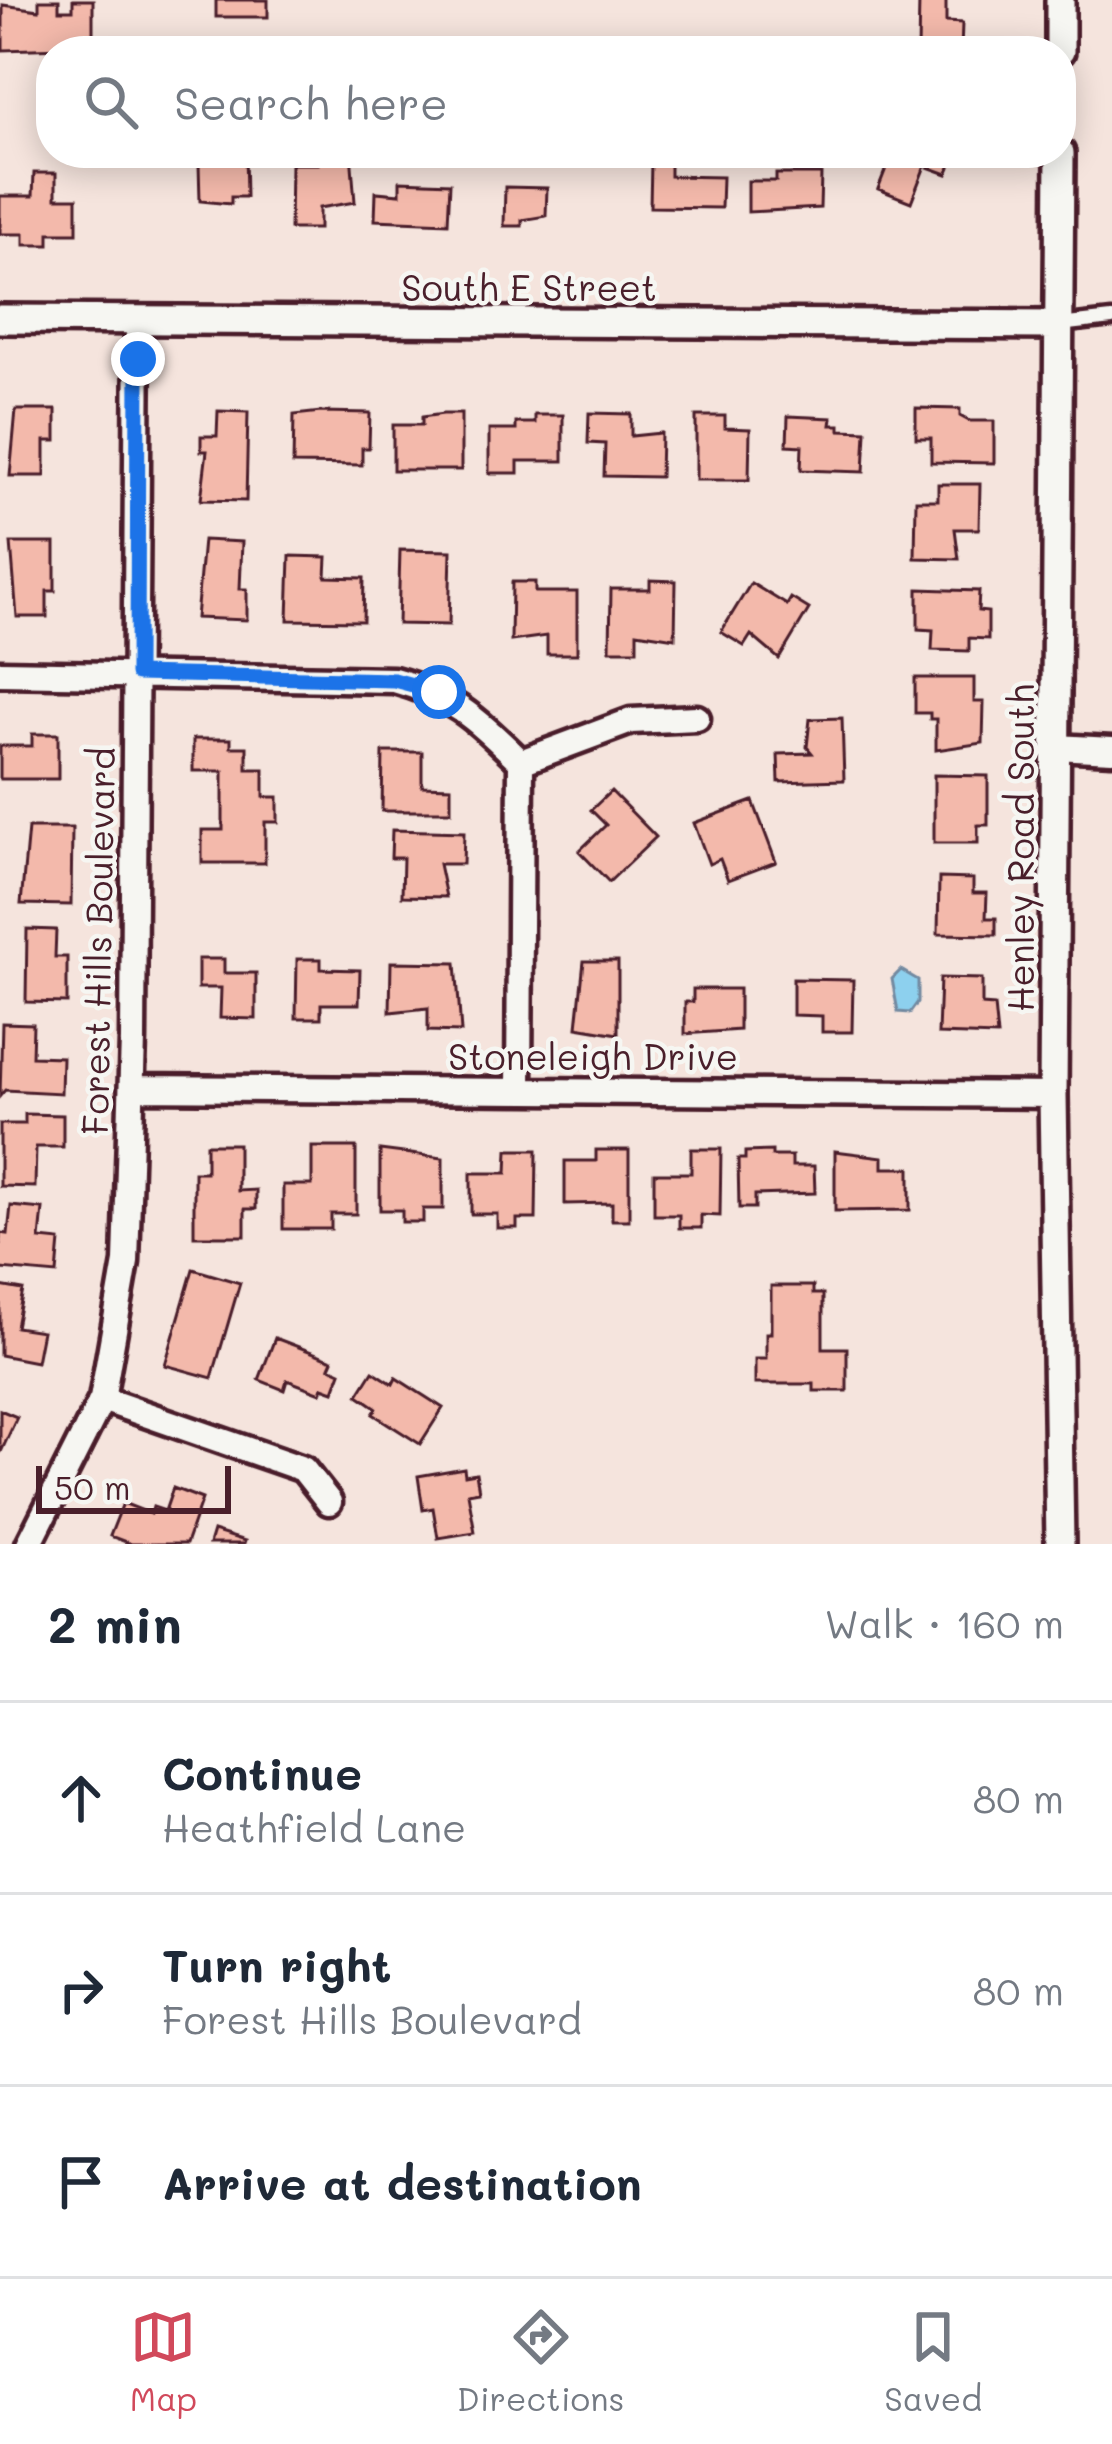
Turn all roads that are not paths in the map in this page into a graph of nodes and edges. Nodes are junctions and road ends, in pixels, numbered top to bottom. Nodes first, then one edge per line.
1 (1060, 0) edge
2 (1060, 36) edge
3 (1060, 168) edge
4 (0, 319) edge
5 (1112, 319) edge
6 (138, 320) junction
7 (1058, 325) junction
8 (0, 673) edge
9 (137, 674) junction
10 (697, 718) dead end
11 (1056, 747) junction
12 (1112, 750) edge
13 (521, 762) junction
14 (133, 1088) junction
15 (519, 1091) junction
16 (1053, 1095) junction
17 (102, 1399) junction
18 (329, 1502) dead end
19 (29, 1544) edge
20 (1060, 1544) edge

1 - 2 street
3 - 7 street, Henley Road South
4 - 6 street, South E Street
5 - 7 lane
6 - 7 street, South E Street
6 - 9 street, Forest Hills Boulevard
7 - 11 street, Henley Road South
8 - 9 street
9 - 13 street
9 - 14 street, Forest Hills Boulevard
10 - 13 street
11 - 12 street
11 - 16 street, Henley Road South
13 - 15 street
14 - 15 street, Stoneleigh Drive
14 - 17 street, Forest Hills Boulevard
15 - 16 street, Stoneleigh Drive
16 - 20 street, Henley Road South
17 - 18 street
17 - 19 street, Forest Hills Boulevard

